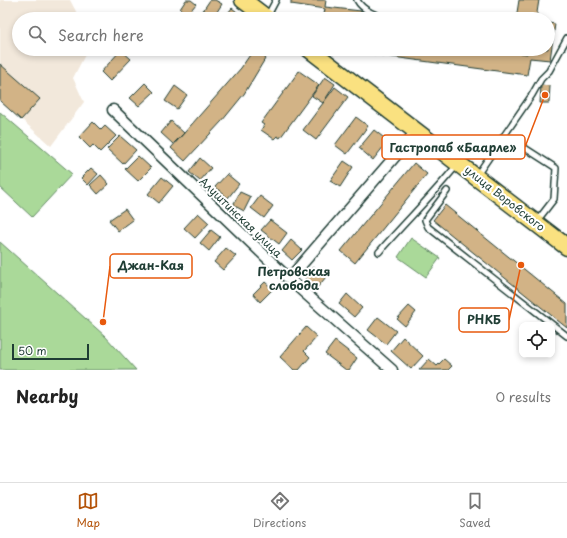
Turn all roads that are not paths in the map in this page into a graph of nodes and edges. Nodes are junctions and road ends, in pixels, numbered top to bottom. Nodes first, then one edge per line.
1 (243, 0) edge
2 (276, 0) edge
3 (357, 0) edge
4 (259, 12) edge
5 (270, 12) edge
6 (371, 12) edge
7 (567, 38) edge
8 (318, 56) edge
9 (113, 110) dead end
10 (417, 131) junction
11 (514, 141) dead end
12 (459, 163) junction
13 (476, 176) junction
14 (447, 191) dead end
15 (536, 222) junction
16 (567, 247) edge
17 (379, 252) dead end
18 (289, 279) junction
19 (567, 336) edge
20 (392, 370) edge

1 - 4 main road
2 - 5 lane
3 - 6 lane
7 - 13 lane
8 - 10 main road, улица Воровского
9 - 18 street, Алуштинская улица
10 - 12 main road, улица Воровского
10 - 18 street
11 - 15 lane
12 - 13 main road, улица Воровского
12 - 17 lane
13 - 15 main road, улица Воровского
14 - 19 lane
15 - 16 main road, улица Воровского
18 - 20 street, Алуштинская улица

